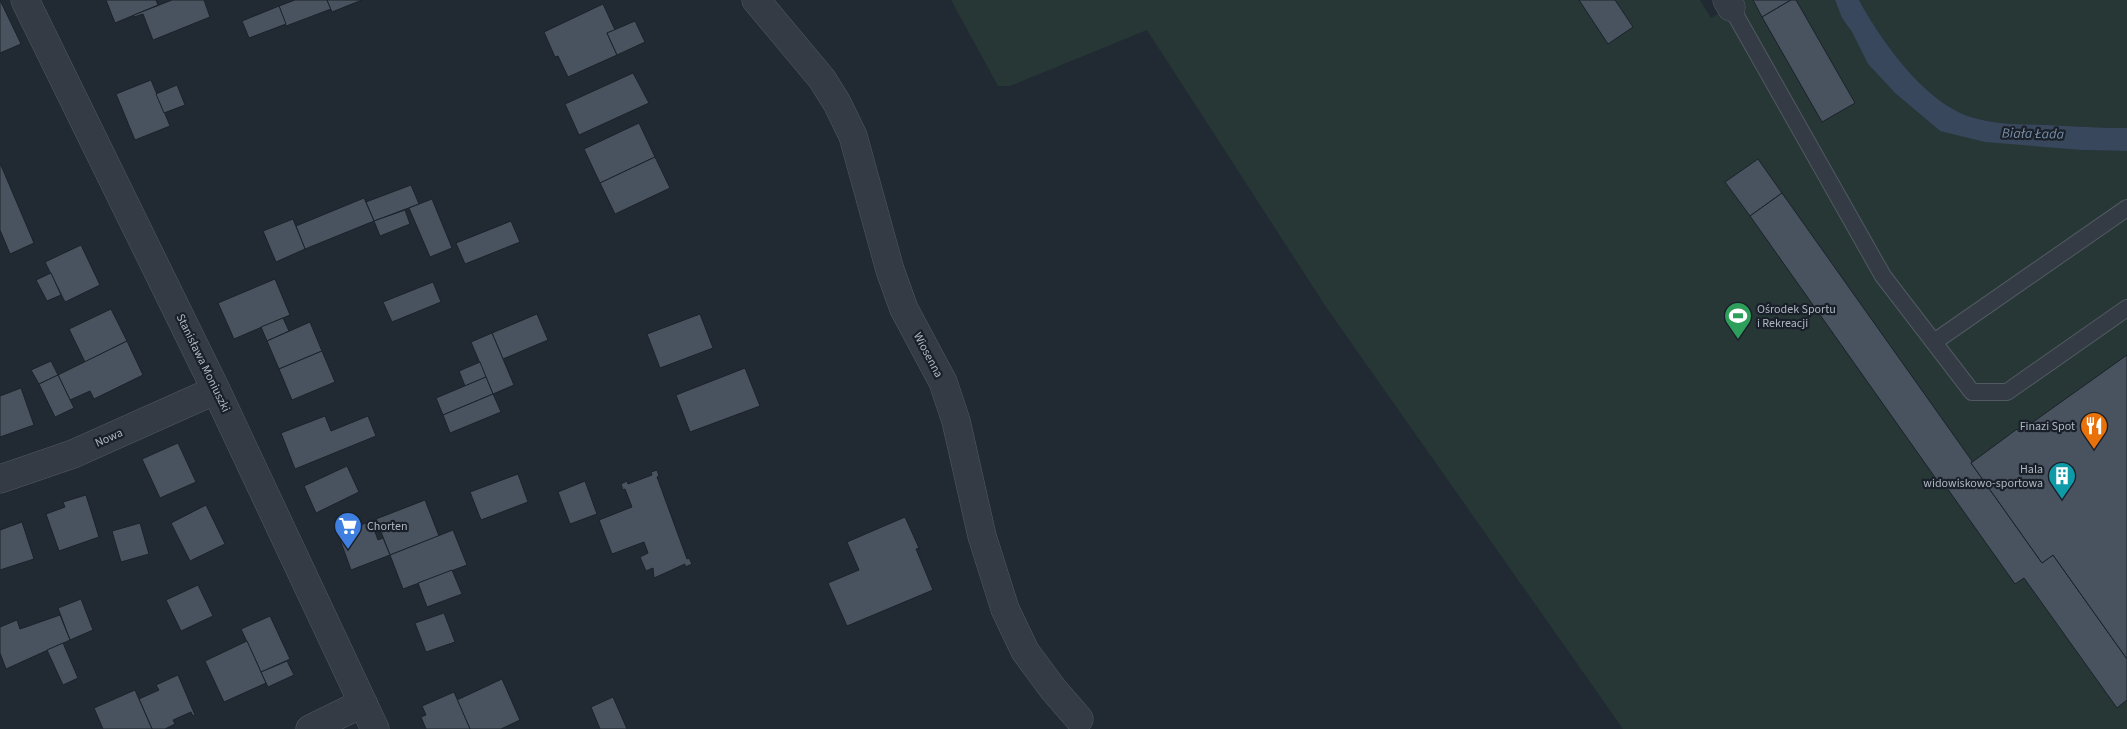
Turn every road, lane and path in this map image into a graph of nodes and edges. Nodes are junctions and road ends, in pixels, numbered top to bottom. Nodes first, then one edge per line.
1 (26, 0) edge
2 (756, 0) edge
3 (1729, 4) edge
4 (2127, 208) edge
5 (2127, 308) edge
6 (1934, 342) junction
7 (216, 390) junction
8 (0, 479) edge
9 (363, 703) junction
10 (1079, 719) dead end
11 (310, 729) edge
12 (375, 729) edge

1 - 7 street, Stanisława Moniuszki
2 - 10 street, Wiosenna
3 - 6 lane
4 - 6 lane
5 - 6 lane
7 - 8 street, Nowa
7 - 9 street, Stanisława Moniuszki
9 - 11 street
9 - 12 street, Stanisława Moniuszki

